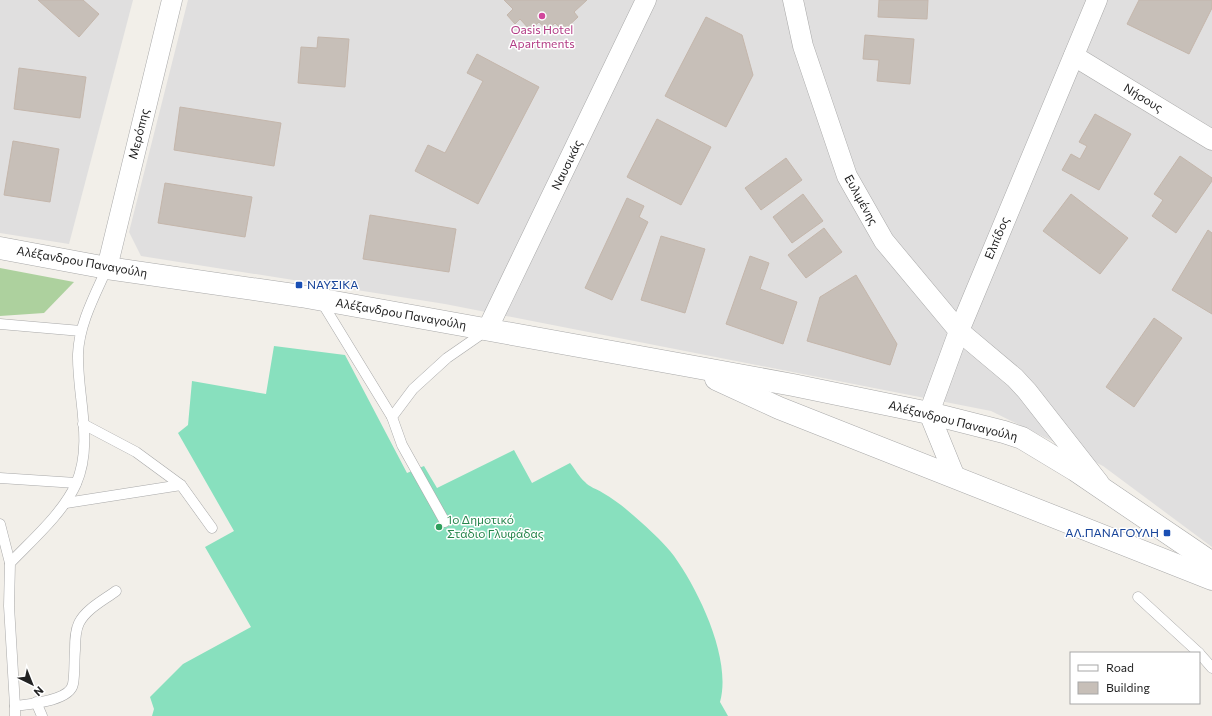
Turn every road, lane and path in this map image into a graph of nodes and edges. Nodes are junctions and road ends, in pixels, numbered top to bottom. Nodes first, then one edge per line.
1 (172, 0) edge
2 (646, 0) edge
3 (793, 0) edge
4 (1097, 0) edge
5 (1074, 56) junction
6 (1212, 140) edge
7 (0, 248) edge
8 (107, 268) junction
9 (321, 300) junction
10 (0, 324) edge
11 (487, 330) junction
12 (81, 331) junction
13 (958, 331) junction
14 (684, 365) junction
15 (929, 413) junction
16 (392, 417) junction
17 (83, 424) junction
18 (955, 477) junction
19 (0, 478) edge
20 (76, 483) junction
21 (181, 485) junction
22 (1104, 491) junction
23 (66, 503) junction
24 (445, 522) dead end
25 (0, 524) edge
26 (212, 528) dead end
27 (10, 563) junction
28 (1212, 563) edge
29 (1212, 579) edge
30 (116, 591) dead end
31 (1138, 597) dead end
32 (1198, 652) edge
33 (1200, 654) edge
34 (1212, 668) edge
35 (36, 702) junction
36 (15, 711) edge
37 (42, 716) edge

1 - 8 street, Μερόπης
2 - 11 street, Ναυσικάς
3 - 13 street, Ευλιμένης
4 - 5 street, Ελπίδος
5 - 6 street, Νήσους
5 - 13 street, Ελπίδος
7 - 8 street, Αλέξανδρου Παναγούλη
8 - 9 street, Αλέξανδρου Παναγούλη
8 - 12 lane
9 - 11 street, Αλέξανδρου Παναγούλη
9 - 16 lane
10 - 12 lane
11 - 14 street, Αλέξανδρου Παναγούλη
11 - 16 lane
12 - 17 lane
13 - 15 street, Ελπίδος
13 - 22 street, Ευλιμένης
14 - 15 street, Αλέξανδρου Παναγούλη
14 - 18 street, Αλέξανδρου Παναγούλη
15 - 18 street
15 - 22 street, Αλέξανδρου Παναγούλη
16 - 24 lane
17 - 20 lane
17 - 21 lane
18 - 29 street, Αλέξανδρου Παναγούλη
19 - 20 lane
20 - 23 lane
21 - 23 lane
21 - 26 lane
22 - 28 street, Αλέξανδρου Παναγούλη
23 - 27 lane
25 - 27 lane
27 - 36 lane
30 - 35 lane
31 - 32 lane
33 - 34 lane
35 - 36 lane
35 - 37 lane

